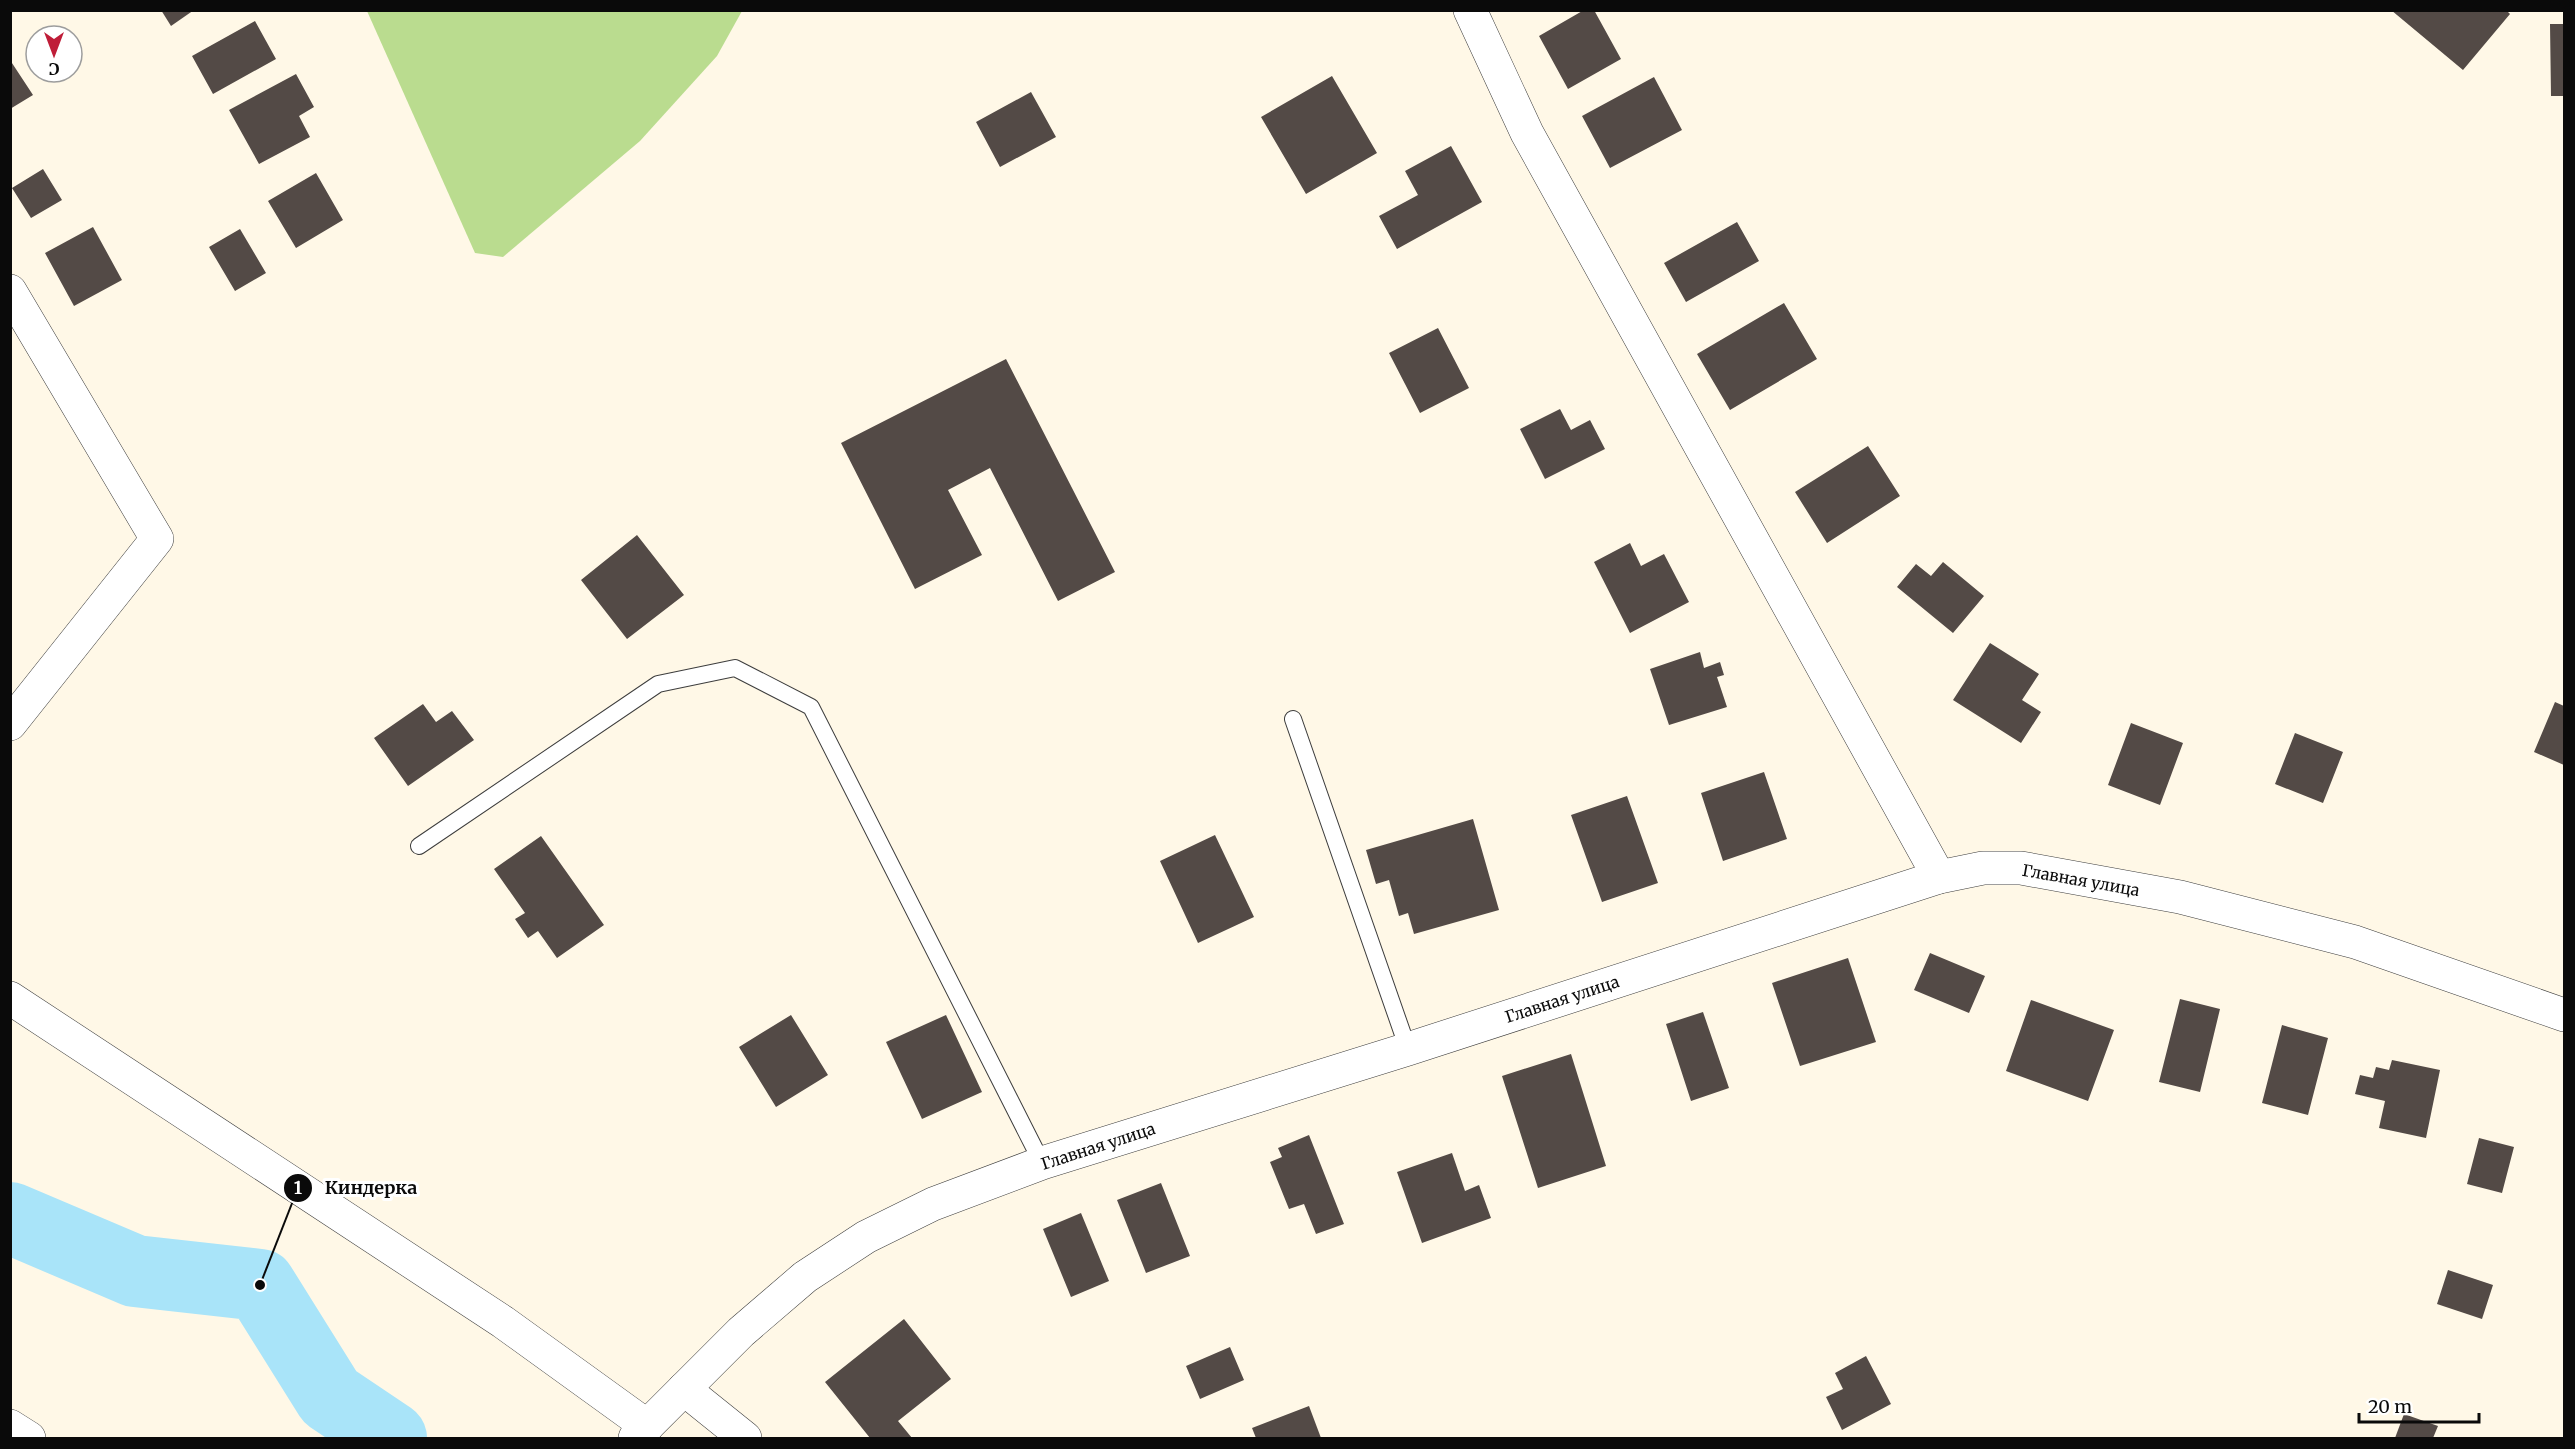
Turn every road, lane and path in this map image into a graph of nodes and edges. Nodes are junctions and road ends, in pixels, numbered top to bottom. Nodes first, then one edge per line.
1 (1470, 10) edge
2 (10, 291) edge
3 (1293, 719) dead end
4 (10, 724) edge
5 (418, 846) dead end
6 (1939, 877) junction
7 (10, 998) edge
8 (2565, 1015) edge
9 (1408, 1049) junction
10 (1042, 1163) junction
11 (684, 1389) junction
12 (10, 1426) edge
13 (641, 1432) edge
14 (29, 1438) edge
15 (746, 1438) edge

1 - 6 street
2 - 4 street
3 - 9 lane
5 - 10 lane
6 - 8 street, Главная улица
6 - 9 street, Главная улица
7 - 13 street
9 - 10 street, Главная улица
10 - 11 street, Главная улица
11 - 13 street, Главная улица
11 - 15 street
12 - 14 street

